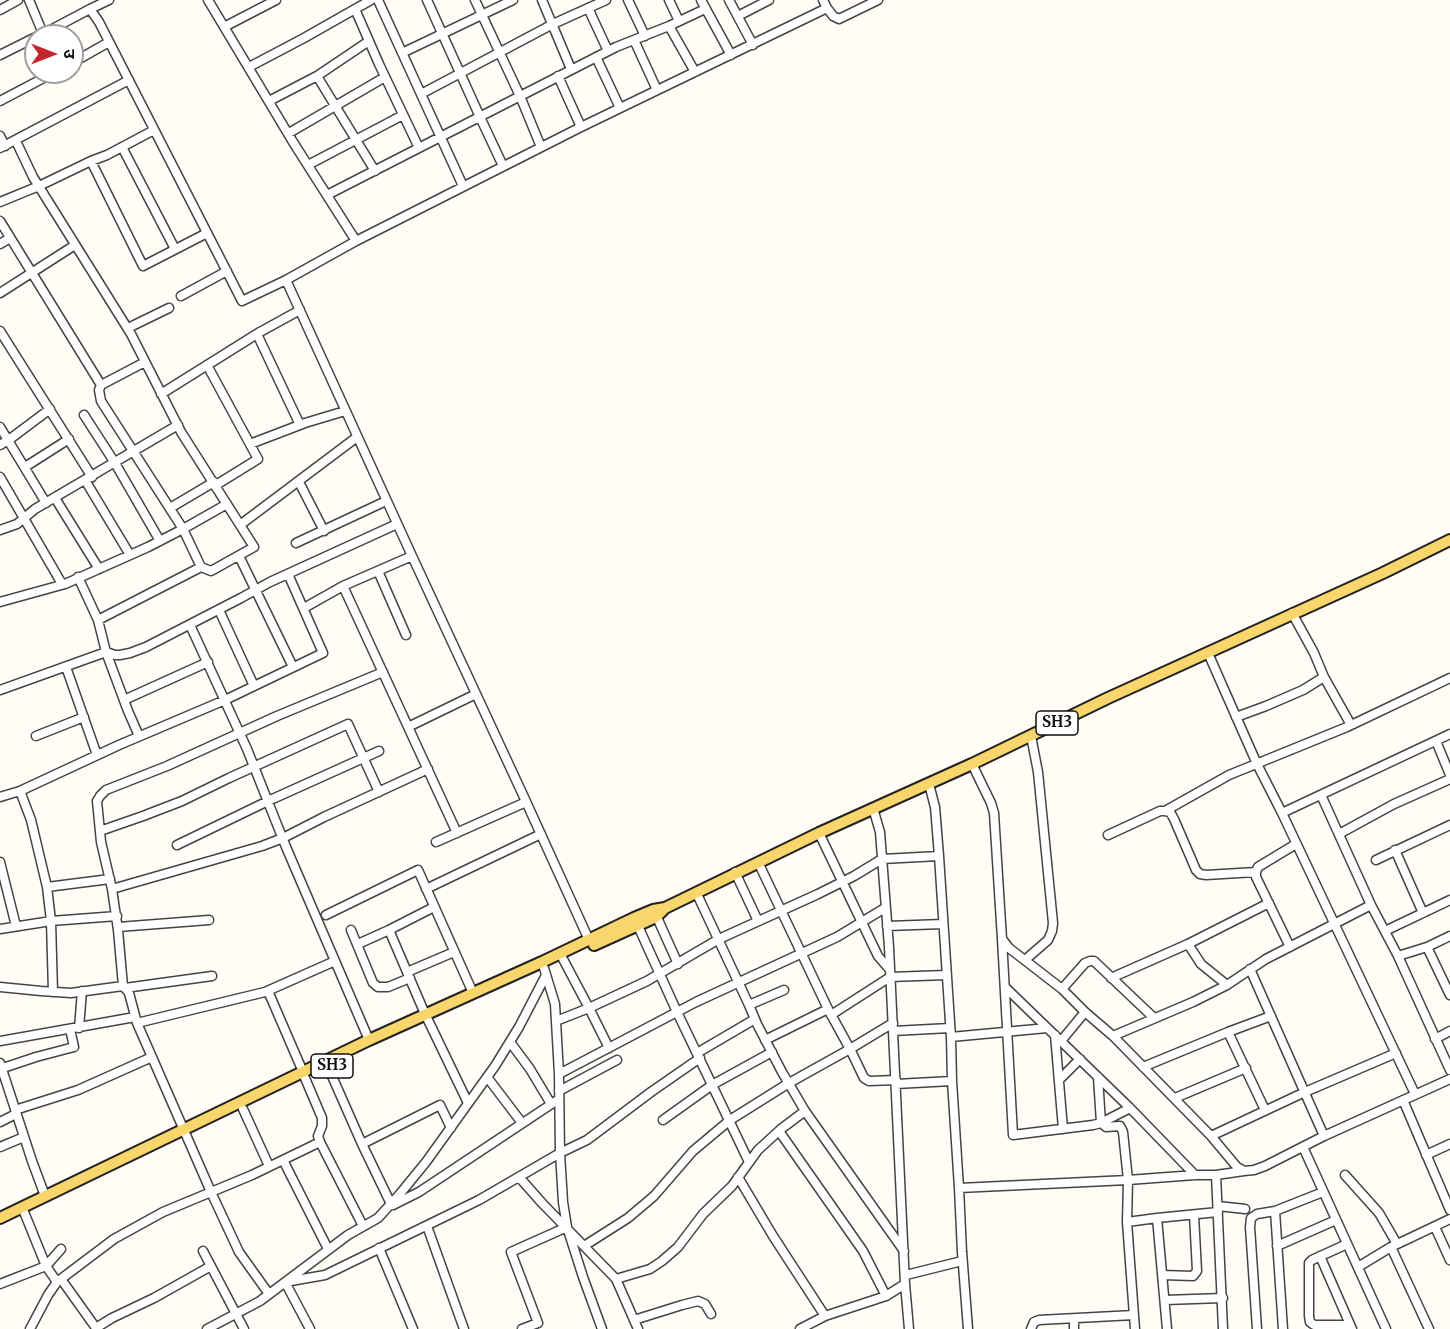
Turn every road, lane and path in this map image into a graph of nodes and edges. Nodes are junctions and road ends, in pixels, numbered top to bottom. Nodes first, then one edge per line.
1 (18, 0) edge
2 (29, 0) edge
3 (109, 0) edge
4 (208, 0) edge
5 (276, 0) edge
6 (378, 0) edge
7 (427, 0) edge
8 (475, 0) edge
9 (513, 0) edge
10 (542, 0) edge
11 (606, 0) edge
12 (628, 0) edge
13 (669, 0) edge
14 (729, 0) edge
15 (769, 0) edge
16 (878, 0) edge
17 (368, 1) edge
18 (703, 4) edge
19 (825, 4) edge
20 (588, 8) junction
21 (90, 9) junction
22 (355, 9) junction
23 (0, 10) edge
24 (482, 15) junction
25 (738, 16) junction
26 (679, 21) junction
27 (36, 24) edge
28 (62, 24) edge
29 (553, 24) junction
30 (669, 26) junction
31 (225, 27) junction
32 (443, 34) junction
33 (645, 36) junction
34 (634, 40) junction
35 (369, 41) junction
36 (110, 42) junction
37 (24, 44) edge
38 (753, 45) junction
39 (608, 51) junction
40 (402, 53) junction
41 (500, 53) junction
42 (0, 55) edge
43 (731, 55) junction
44 (84, 56) edge
45 (596, 57) junction
46 (249, 67) junction
47 (571, 69) junction
48 (460, 72) junction
49 (695, 72) junction
50 (317, 76) junction
51 (558, 76) junction
52 (385, 77) junction
53 (129, 80) junction
54 (32, 84) edge
55 (657, 90) junction
56 (421, 94) junction
57 (520, 96) junction
58 (0, 101) edge
59 (269, 101) junction
60 (335, 105) junction
61 (620, 108) junction
62 (404, 115) junction
63 (480, 117) junction
64 (581, 127) junction
65 (154, 130) junction
66 (289, 134) junction
67 (0, 136) edge
68 (441, 137) junction
69 (356, 140) junction
70 (16, 141) junction
71 (2, 147) edge
72 (123, 147) junction
73 (541, 147) junction
74 (419, 148) junction
75 (91, 161) junction
76 (308, 165) junction
77 (503, 166) junction
78 (375, 171) junction
79 (39, 186) junction
80 (463, 186) junction
81 (327, 195) junction
82 (0, 202) edge
83 (0, 221) edge
84 (207, 233) junction
85 (10, 238) junction
86 (356, 241) junction
87 (0, 244) edge
88 (75, 244) junction
89 (175, 249) junction
90 (227, 271) junction
91 (32, 273) junction
92 (286, 280) junction
93 (0, 293) edge
94 (181, 296) dead end
95 (169, 308) dead end
96 (300, 310) junction
97 (128, 328) junction
98 (0, 331) edge
99 (257, 334) junction
100 (145, 362) junction
101 (207, 365) junction
102 (101, 385) junction
103 (161, 394) junction
104 (50, 408) junction
105 (345, 411) junction
106 (84, 416) dead end
107 (178, 425) junction
108 (300, 425) junction
109 (0, 426) edge
110 (357, 437) junction
111 (69, 439) junction
112 (8, 440) junction
113 (250, 444) junction
114 (0, 445) edge
115 (134, 452) junction
116 (115, 463) junction
117 (24, 467) junction
118 (0, 477) edge
119 (89, 478) junction
120 (299, 482) junction
121 (215, 483) junction
122 (55, 498) junction
123 (386, 501) junction
124 (46, 503) junction
125 (227, 504) junction
126 (170, 507) junction
127 (25, 518) junction
128 (397, 524) junction
129 (240, 525) junction
130 (183, 529) junction
131 (0, 530) edge
132 (324, 531) junction
133 (1450, 540) edge
134 (160, 541) junction
135 (296, 543) dead end
136 (130, 555) junction
137 (239, 556) junction
138 (412, 556) junction
139 (201, 567) junction
140 (99, 569) junction
141 (378, 571) junction
142 (288, 574) junction
143 (78, 577) junction
144 (62, 584) junction
145 (343, 586) junction
146 (255, 590) junction
147 (0, 602) edge
148 (304, 608) junction
149 (219, 610) junction
150 (1292, 613) junction
151 (98, 620) junction
152 (190, 625) junction
153 (406, 635) dead end
154 (106, 652) junction
155 (1208, 653) junction
156 (208, 662) junction
157 (66, 667) junction
158 (293, 668) junction
159 (383, 672) junction
160 (1324, 677) junction
161 (1450, 678) edge
162 (254, 686) junction
163 (0, 690) edge
164 (476, 694) junction
165 (124, 700) junction
166 (225, 700) junction
167 (84, 717) junction
168 (1236, 717) junction
169 (1351, 725) junction
170 (408, 727) junction
171 (240, 733) junction
172 (1450, 734) edge
173 (36, 736) dead end
174 (139, 736) junction
175 (1031, 736) junction
176 (1436, 741) junction
177 (379, 751) dead end
178 (97, 755) junction
179 (364, 758) junction
180 (972, 764) junction
181 (1257, 764) junction
182 (254, 766) junction
183 (428, 769) junction
184 (1450, 777) edge
185 (929, 784) junction
186 (20, 791) junction
187 (379, 792) junction
188 (1321, 795) junction
189 (0, 797) edge
190 (268, 801) junction
191 (526, 802) junction
192 (873, 808) junction
193 (1165, 811) junction
194 (1282, 813) junction
195 (1450, 825) edge
196 (100, 831) junction
197 (457, 833) junction
198 (819, 833) junction
199 (541, 834) junction
200 (1338, 834) junction
201 (1108, 836) dead end
202 (283, 838) junction
203 (436, 842) dead end
204 (1296, 844) junction
205 (177, 845) dead end
206 (1395, 850) junction
207 (939, 856) junction
208 (882, 859) junction
209 (1376, 860) dead end
210 (0, 862) edge
211 (758, 862) junction
212 (1256, 872) junction
213 (735, 873) junction
214 (2, 877) edge
215 (110, 879) junction
216 (843, 882) junction
217 (47, 887) junction
218 (112, 889) junction
219 (426, 889) junction
220 (696, 892) junction
221 (1450, 900) edge
222 (1269, 903) junction
223 (1371, 905) junction
224 (434, 907) junction
225 (885, 908) junction
226 (780, 911) junction
227 (1423, 913) junction
228 (655, 914) junction
229 (326, 915) dead end
230 (117, 916) junction
231 (209, 920) dead end
232 (51, 921) junction
233 (758, 921) junction
234 (861, 922) junction
235 (1334, 923) junction
236 (943, 924) junction
237 (16, 926) junction
238 (638, 926) junction
239 (887, 926) junction
240 (118, 927) junction
241 (0, 929) edge
242 (351, 930) dead end
243 (389, 930) junction
244 (1385, 931) junction
245 (1450, 936) edge
246 (719, 939) junction
247 (1002, 939) junction
248 (589, 940) junction
249 (358, 944) junction
250 (1188, 944) junction
251 (1290, 947) junction
252 (1427, 948) junction
253 (454, 952) junction
254 (801, 955) junction
255 (1398, 956) junction
256 (563, 959) junction
257 (1026, 960) junction
258 (335, 961) junction
259 (678, 964) junction
260 (1250, 969) junction
261 (545, 971) junction
262 (660, 974) junction
263 (890, 974) junction
264 (409, 975) junction
265 (946, 975) junction
266 (212, 976) dead end
267 (1111, 978) junction
268 (739, 983) junction
269 (1227, 985) junction
270 (0, 987) edge
271 (124, 987) junction
272 (1005, 987) junction
273 (1062, 989) junction
274 (784, 990) dead end
275 (1449, 990) edge
276 (82, 991) junction
277 (268, 991) junction
278 (53, 992) junction
279 (472, 993) junction
280 (749, 1005) junction
281 (589, 1008) junction
282 (677, 1012) junction
283 (829, 1012) junction
284 (1085, 1012) junction
285 (1270, 1016) junction
286 (427, 1017) junction
287 (1154, 1018) junction
288 (754, 1019) junction
289 (136, 1020) junction
290 (556, 1021) junction
291 (893, 1027) junction
292 (74, 1028) junction
293 (1047, 1028) junction
294 (1450, 1031) edge
295 (951, 1032) junction
296 (1228, 1032) junction
297 (1008, 1033) junction
298 (1113, 1036) junction
299 (1058, 1038) junction
300 (1435, 1038) junction
301 (369, 1040) junction
302 (765, 1040) junction
303 (0, 1041) edge
304 (510, 1042) junction
305 (609, 1048) junction
306 (850, 1049) junction
307 (772, 1052) junction
308 (1396, 1053) junction
309 (698, 1056) junction
310 (152, 1057) junction
311 (1080, 1059) junction
312 (617, 1060) dead end
313 (1, 1067) edge
314 (328, 1068) junction
315 (1143, 1068) junction
316 (1246, 1068) junction
317 (1450, 1070) edge
318 (559, 1074) junction
319 (304, 1075) junction
320 (487, 1077) junction
321 (1098, 1077) junction
322 (1450, 1079) edge
323 (1059, 1080) junction
324 (952, 1081) junction
325 (896, 1082) junction
326 (789, 1083) junction
327 (712, 1085) junction
328 (1305, 1092) junction
329 (559, 1094) junction
330 (1414, 1094) junction
331 (1175, 1098) junction
332 (1403, 1100) junction
333 (468, 1103) junction
334 (551, 1104) junction
335 (243, 1108) junction
336 (1130, 1108) junction
337 (1265, 1110) junction
338 (16, 1112) junction
339 (805, 1112) junction
340 (663, 1120) dead end
341 (730, 1120) junction
342 (0, 1122) edge
343 (522, 1123) junction
344 (1101, 1123) junction
345 (451, 1128) junction
346 (1063, 1129) junction
347 (779, 1131) junction
348 (185, 1133) junction
349 (1211, 1136) junction
350 (1324, 1136) junction
351 (24, 1137) junction
352 (320, 1143) junction
353 (362, 1144) junction
354 (1450, 1144) edge
355 (0, 1147) edge
356 (1303, 1147) junction
357 (560, 1153) junction
358 (1426, 1155) junction
359 (283, 1160) junction
360 (749, 1162) junction
361 (269, 1166) junction
362 (1244, 1171) junction
363 (1216, 1174) junction
364 (1195, 1175) junction
365 (1345, 1175) dead end
366 (519, 1177) junction
367 (738, 1177) junction
368 (1128, 1180) junction
369 (959, 1188) junction
370 (211, 1192) junction
371 (1323, 1192) junction
372 (45, 1196) junction
373 (390, 1205) junction
374 (1218, 1209) junction
375 (1245, 1209) dead end
376 (24, 1210) junction
377 (1450, 1210) edge
378 (1275, 1211) junction
379 (1194, 1215) junction
380 (0, 1218) edge
381 (1157, 1218) junction
382 (1450, 1219) edge
383 (1336, 1220) junction
384 (1127, 1222) junction
385 (0, 1226) edge
386 (363, 1226) junction
387 (427, 1226) junction
388 (567, 1227) junction
389 (1435, 1227) junction
390 (1347, 1244) junction
391 (1394, 1245) junction
392 (584, 1246) junction
393 (1277, 1246) junction
394 (379, 1248) junction
395 (61, 1249) dead end
396 (328, 1249) junction
397 (203, 1251) dead end
398 (904, 1251) junction
399 (1320, 1256) junction
400 (1450, 1260) edge
401 (962, 1261) junction
402 (46, 1266) junction
403 (211, 1266) junction
404 (1358, 1267) junction
405 (1163, 1275) junction
406 (616, 1278) junction
407 (905, 1279) junction
408 (59, 1280) junction
409 (285, 1282) junction
410 (0, 1284) edge
411 (269, 1294) junction
412 (886, 1296) junction
413 (1223, 1298) junction
414 (1165, 1300) junction
415 (236, 1314) junction
416 (711, 1314) dead end
417 (825, 1316) junction
418 (1134, 1316) junction
419 (1074, 1319) junction
420 (634, 1320) junction
421 (813, 1326) edge
422 (1351, 1327) edge
423 (308, 1328) edge
424 (30, 1329) edge
425 (207, 1329) edge
426 (244, 1329) edge
427 (413, 1329) edge
428 (464, 1329) edge
429 (522, 1329) edge
430 (603, 1329) edge
431 (638, 1329) edge
432 (800, 1329) edge
433 (909, 1329) edge
434 (968, 1329) edge
435 (1030, 1329) edge
436 (1074, 1329) edge
437 (1135, 1329) edge
438 (1167, 1329) edge
439 (1223, 1329) edge
440 (1257, 1329) edge
441 (1283, 1329) edge
442 (1386, 1329) edge
443 (1429, 1329) edge

1 - 23 street
2 - 27 street
3 - 21 street
4 - 31 street
5 - 31 street
6 - 40 street
7 - 32 street
8 - 24 street
9 - 24 street
10 - 29 street
11 - 20 street
12 - 33 street
13 - 26 street
14 - 25 street
15 - 25 street
16 - 19 street
17 - 22 street
18 - 26 street
18 - 43 street
19 - 38 street
20 - 29 street
20 - 39 street
21 - 28 street
21 - 36 street
22 - 35 street
22 - 46 street
24 - 32 street
24 - 41 street
25 - 38 street
26 - 30 street
29 - 41 street
29 - 47 street
30 - 33 street
30 - 49 street
31 - 46 street
32 - 40 street
32 - 48 street
33 - 34 street
34 - 39 street
34 - 55 street
35 - 50 street
35 - 52 street
36 - 44 street
36 - 53 street
37 - 42 street
38 - 43 street
39 - 45 street
40 - 56 street
41 - 48 street
41 - 57 street
43 - 49 street
45 - 47 street
45 - 61 street
46 - 59 street
47 - 51 street
48 - 56 street
48 - 63 street
49 - 55 street
50 - 59 street
50 - 60 street
51 - 57 street
51 - 64 street
52 - 60 street
52 - 62 street
53 - 65 street
53 - 70 street
54 - 58 street
55 - 61 street
56 - 68 street
57 - 63 street
57 - 73 street
59 - 66 street
60 - 66 street
60 - 69 street
61 - 64 street
62 - 69 street
62 - 74 street
63 - 68 street
63 - 77 street
64 - 73 street
65 - 72 street
65 - 84 street
66 - 76 street
67 - 71 street
68 - 74 street
68 - 80 street
69 - 76 street
69 - 78 street
70 - 71 street
70 - 79 street
72 - 75 street
72 - 89 street
73 - 77 street
74 - 78 street
75 - 79 street
75 - 89 street
76 - 81 street
77 - 80 street
78 - 81 street
79 - 82 street
79 - 88 street
80 - 86 street
81 - 86 street
83 - 85 street
84 - 89 street
84 - 90 street
85 - 87 street
85 - 91 street
86 - 92 street
88 - 91 street
88 - 97 street
90 - 92 street
90 - 94 street
91 - 93 street
91 - 102 street
92 - 96 street
95 - 97 street
96 - 99 street
96 - 105 street
97 - 100 street
98 - 104 street
99 - 101 street
99 - 108 street
100 - 102 street
100 - 103 street
101 - 103 street
101 - 113 street
102 - 115 street
103 - 107 street
104 - 111 street
104 - 112 street
105 - 108 street
105 - 110 street
106 - 116 street
107 - 115 street
107 - 121 street
108 - 113 street
109 - 112 street
110 - 120 street
110 - 123 street
111 - 117 street
111 - 119 street
112 - 114 street
112 - 117 street
113 - 121 street
115 - 116 street
115 - 126 street
116 - 119 street
116 - 134 street
117 - 124 street
118 - 127 street
119 - 122 street
119 - 136 street
120 - 129 street
120 - 132 street
121 - 125 street
121 - 126 street
122 - 124 street
122 - 140 street
123 - 128 street
123 - 132 street
124 - 127 street
125 - 129 street
125 - 130 street
126 - 130 street
127 - 131 street
127 - 144 street
128 - 138 street
128 - 142 street
129 - 137 street
130 - 134 street
130 - 139 street
132 - 135 street
133 - 150 main road, SH3
134 - 136 street
136 - 140 street
137 - 139 street
137 - 146 street
138 - 141 street
138 - 164 street
139 - 151 street
140 - 143 street
141 - 145 street
141 - 153 street
142 - 146 street
142 - 148 street
143 - 144 street
143 - 151 street
144 - 147 street
145 - 148 street
145 - 159 street
146 - 149 street
146 - 158 street
148 - 158 street
149 - 152 street
149 - 162 street
150 - 155 main road, SH3
150 - 160 street
151 - 154 street
152 - 154 street
152 - 156 street
154 - 157 street
154 - 165 street
155 - 168 street
155 - 175 main road, SH3
156 - 165 street
156 - 166 street
157 - 163 street
157 - 167 street
158 - 162 street
159 - 170 street
159 - 171 street
160 - 168 street
160 - 169 street
161 - 169 street
162 - 166 street
164 - 170 street
164 - 191 street
165 - 174 street
166 - 171 street
166 - 174 street
167 - 173 street
167 - 178 street
168 - 181 street
169 - 181 street
170 - 183 street
171 - 182 street
171 - 196 street
172 - 176 street
174 - 178 street
175 - 180 main road, SH3
175 - 257 street
176 - 184 street
176 - 188 street
177 - 179 street
178 - 186 street
179 - 182 street
179 - 187 street
179 - 190 street
180 - 185 main road, SH3
180 - 247 street
181 - 193 street
181 - 194 street
182 - 190 street
182 - 196 street
183 - 187 street
183 - 197 street
184 - 200 street
185 - 192 main road, SH3
185 - 207 street
186 - 189 street
186 - 217 street
187 - 202 street
188 - 194 street
188 - 200 street
190 - 202 street
190 - 205 street
191 - 197 street
191 - 199 street
192 - 198 main road, SH3
192 - 208 street
193 - 201 street
193 - 212 street
194 - 204 street
195 - 206 street
196 - 215 street
197 - 203 street
198 - 211 main road, SH3
198 - 216 street
199 - 219 street
199 - 248 street
200 - 223 street
202 - 218 street
202 - 258 street
204 - 212 street
204 - 235 street
206 - 209 street
206 - 227 street
207 - 208 street
207 - 236 street
208 - 216 street
208 - 225 street
210 - 214 street
211 - 213 main road, SH3
211 - 226 street
212 - 222 street
213 - 220 main road, SH3
213 - 233 street
214 - 237 street
215 - 217 street
215 - 218 street
216 - 226 street
216 - 234 street
217 - 232 street
218 - 230 street
219 - 224 street
219 - 229 street
220 - 228 main road, SH3
220 - 246 street
221 - 227 street
222 - 250 street
222 - 251 street
223 - 235 street
223 - 244 street
224 - 243 street
224 - 253 street
225 - 234 street
225 - 239 street
226 - 233 street
226 - 254 street
227 - 244 street
228 - 238 main road, SH3
228 - 248 main road, SH3
228 - 259 street
230 - 232 street
230 - 240 street
231 - 240 street
232 - 237 street
232 - 278 street
233 - 246 street
234 - 254 street
234 - 263 street
235 - 251 street
235 - 308 street
236 - 239 street
236 - 265 street
237 - 241 street
238 - 256 main road, SH3
238 - 262 street
239 - 263 street
240 - 271 street
242 - 249 street
243 - 249 street
243 - 264 street
244 - 255 street
245 - 252 street
246 - 259 street
246 - 268 street
247 - 257 street
247 - 272 street
248 - 279 main road, SH3
249 - 264 street
250 - 267 street
250 - 269 street
251 - 260 street
252 - 255 street
252 - 275 street
253 - 264 street
253 - 279 street
254 - 268 street
254 - 283 street
255 - 300 street
256 - 261 main road, SH3
256 - 281 street
257 - 273 street
258 - 277 street
258 - 301 street
259 - 262 street
260 - 269 street
260 - 285 street
261 - 286 main road, SH3
261 - 290 street
261 - 304 street
262 - 281 street
262 - 282 street
263 - 265 street
263 - 283 street
263 - 291 street
264 - 286 street
265 - 295 street
266 - 271 street
267 - 273 street
267 - 287 street
268 - 280 street
268 - 282 street
269 - 287 street
270 - 278 street
271 - 276 street
271 - 289 street
272 - 293 street
272 - 297 street
273 - 284 street
274 - 280 street
276 - 278 street
276 - 292 street
277 - 289 street
277 - 319 street
279 - 286 main road, SH3
280 - 288 street
281 - 290 street
281 - 305 street
282 - 305 street
282 - 309 street
283 - 302 street
283 - 306 street
284 - 298 street
284 - 299 street
285 - 296 street
285 - 328 street
286 - 301 main road, SH3
286 - 314 main road, SH3
286 - 333 street
287 - 298 street
288 - 302 street
288 - 309 street
289 - 292 street
289 - 310 street
290 - 318 street
291 - 295 street
291 - 306 street
291 - 325 street
292 - 303 street
292 - 313 street
293 - 297 street
293 - 299 street
294 - 300 street
295 - 297 street
295 - 324 street
296 - 315 street
296 - 316 street
297 - 346 street
298 - 315 street
299 - 311 street
299 - 323 street
300 - 317 street
301 - 319 main road, SH3
302 - 307 street
304 - 320 street
304 - 334 street
305 - 318 street
306 - 325 street
306 - 326 street
307 - 326 street
307 - 327 street
308 - 328 street
308 - 330 street
309 - 327 street
309 - 357 street
310 - 338 street
310 - 348 street
311 - 321 street
311 - 323 street
312 - 329 street
313 - 338 street
314 - 319 main road, SH3
314 - 353 street
315 - 331 street
316 - 331 street
316 - 337 street
318 - 329 street
319 - 335 main road, SH3
319 - 348 main road, SH3
319 - 352 street
320 - 333 street
320 - 343 street
321 - 336 street
321 - 344 street
322 - 330 street
323 - 346 street
324 - 325 street
324 - 369 street
325 - 398 street
326 - 339 street
326 - 341 street
327 - 340 street
327 - 341 street
328 - 337 street
328 - 350 street
329 - 334 street
329 - 357 street
330 - 332 street
331 - 349 street
332 - 350 street
332 - 358 street
333 - 345 street
334 - 343 street
335 - 348 main road, SH3
335 - 361 street
336 - 344 street
336 - 364 street
337 - 349 street
338 - 342 street
338 - 351 street
339 - 347 street
339 - 398 street
341 - 360 street
341 - 392 street
343 - 373 street
344 - 346 street
344 - 368 street
345 - 353 street
345 - 373 street
347 - 360 street
347 - 412 street
348 - 370 street
348 - 372 main road, SH3
348 - 376 main road, SH3
349 - 362 street
350 - 356 street
351 - 355 street
351 - 372 street
352 - 359 street
352 - 386 street
353 - 373 street
354 - 358 street
356 - 362 street
356 - 371 street
357 - 366 street
357 - 388 street
358 - 377 street
359 - 361 street
359 - 396 street
360 - 367 street
361 - 370 street
362 - 363 street
363 - 364 street
363 - 374 street
364 - 368 street
365 - 391 street
366 - 387 street
366 - 388 street
367 - 406 street
367 - 417 street
368 - 369 street
368 - 384 street
369 - 401 street
370 - 408 street
370 - 411 street
371 - 378 street
371 - 383 street
372 - 376 main road, SH3
373 - 386 street
374 - 375 street
374 - 379 street
374 - 413 street
376 - 380 main road, SH3
376 - 385 main road, SH3
376 - 402 street
378 - 393 street
378 - 440 street
379 - 381 street
379 - 405 street
381 - 384 street
381 - 405 street
382 - 389 street
383 - 390 street
383 - 393 street
384 - 418 street
386 - 396 street
387 - 394 street
387 - 428 street
388 - 392 street
388 - 429 street
388 - 430 street
389 - 391 street
389 - 400 street
390 - 399 street
390 - 404 street
391 - 404 street
391 - 443 street
392 - 406 street
393 - 441 street
394 - 409 street
394 - 427 street
395 - 402 street
396 - 409 street
397 - 403 street
398 - 407 street
399 - 422 street
399 - 422 street
401 - 407 street
401 - 434 street
402 - 408 street
402 - 410 street
403 - 408 street
403 - 415 street
404 - 442 street
405 - 414 street
406 - 420 street
407 - 412 street
407 - 433 street
408 - 424 street
409 - 411 street
409 - 423 street
411 - 415 street
412 - 417 street
413 - 414 street
413 - 439 street
414 - 438 street
415 - 425 street
415 - 426 street
416 - 420 street
417 - 421 street
418 - 419 street
418 - 437 street
419 - 435 street
419 - 436 street
420 - 431 street
421 - 432 street

